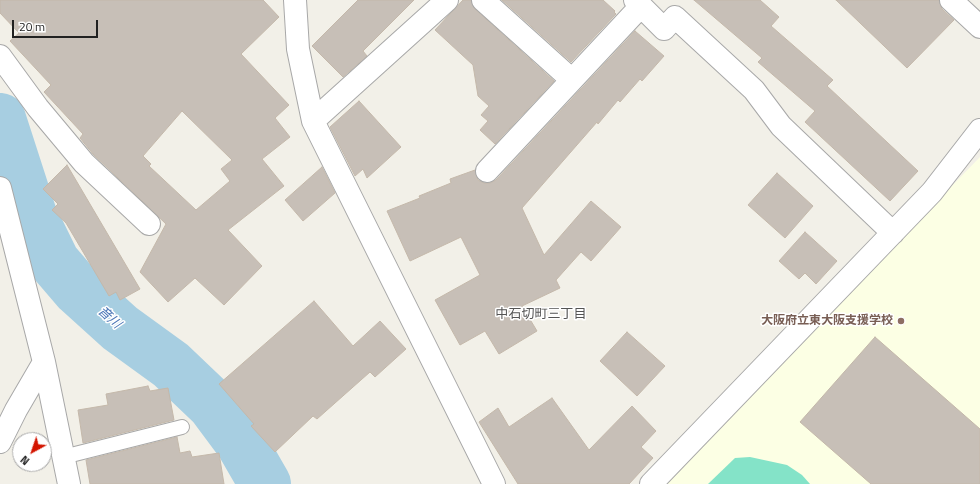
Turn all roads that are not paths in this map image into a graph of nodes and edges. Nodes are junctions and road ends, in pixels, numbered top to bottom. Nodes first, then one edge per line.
1 (295, 0) edge
2 (447, 0) edge
3 (483, 0) edge
4 (951, 0) edge
5 (638, 3) edge
6 (980, 27) edge
7 (0, 56) edge
8 (572, 80) junction
9 (313, 121) junction
10 (980, 130) edge
11 (487, 171) dead end
12 (0, 188) edge
13 (149, 224) dead end
14 (893, 233) junction
15 (44, 362) junction
16 (182, 427) dead end
17 (0, 442) edge
18 (63, 457) junction
19 (68, 484) edge
20 (494, 484) edge
21 (651, 484) edge

1 - 9 street
2 - 9 street
3 - 8 street
4 - 6 street
5 - 8 street
5 - 14 street
7 - 13 street
8 - 11 street
9 - 20 street
10 - 14 street
12 - 15 street
14 - 21 street
15 - 17 street
15 - 18 street
16 - 18 lane
18 - 19 street

